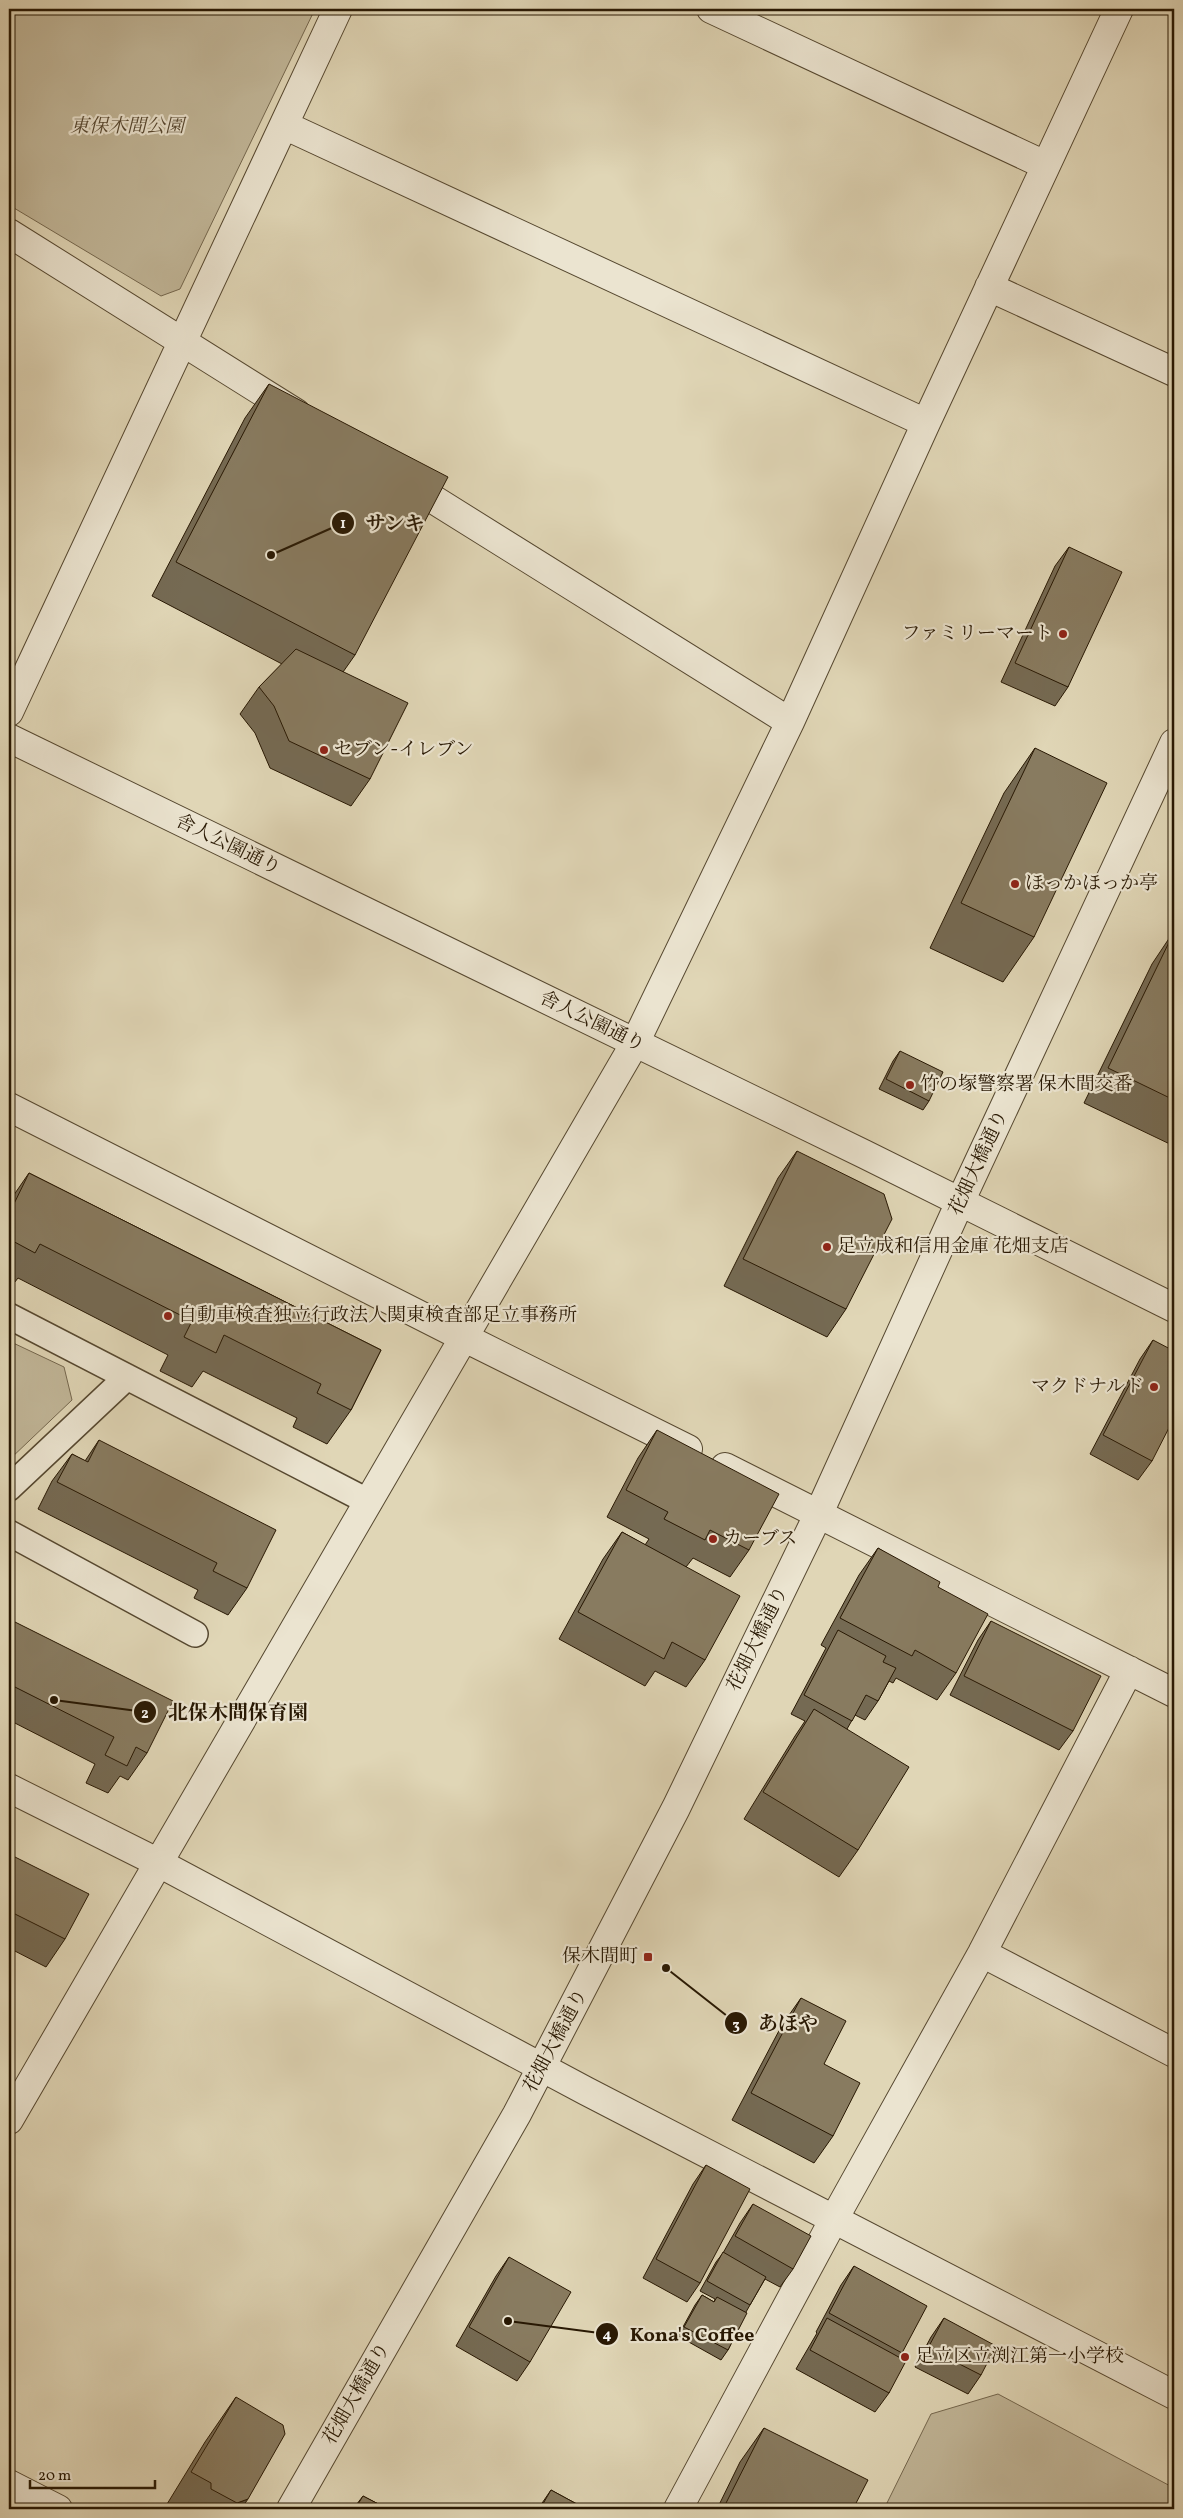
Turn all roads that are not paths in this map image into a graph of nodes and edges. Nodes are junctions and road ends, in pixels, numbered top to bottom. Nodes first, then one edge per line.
1 (338, 9) edge
2 (711, 9) edge
3 (1119, 9) edge
4 (284, 125) junction
5 (1045, 165) junction
6 (9, 233) edge
7 (989, 287) junction
8 (183, 342) junction
9 (1174, 372) edge
10 (926, 423) junction
11 (318, 427) edge
12 (385, 469) edge
13 (9, 712) edge
14 (790, 722) junction
15 (9, 738) edge
16 (1174, 743) edge
17 (634, 1043) junction
18 (9, 1107) edge
19 (960, 1202) junction
20 (1174, 1308) edge
21 (9, 1316) edge
22 (463, 1337) junction
23 (127, 1377) junction
24 (9, 1488) edge
25 (368, 1502) junction
26 (819, 1513) junction
27 (9, 1533) edge
28 (195, 1634) dead end
29 (1129, 1670) junction
30 (1174, 1693) edge
31 (9, 1788) edge
32 (157, 1862) junction
33 (982, 1953) junction
34 (1174, 2052) edge
35 (542, 2067) junction
36 (9, 2120) edge
37 (834, 2219) junction
38 (1174, 2395) edge
39 (9, 2484) edge
40 (58, 2509) edge
41 (291, 2509) edge
42 (678, 2509) edge

1 - 4 street
2 - 5 street
3 - 5 street
4 - 8 street
4 - 10 street
5 - 7 street
6 - 8 street
7 - 9 street
7 - 10 street
8 - 11 street
8 - 13 street
10 - 14 street
12 - 14 street
14 - 17 street
15 - 17 street, 舎人公園通り
16 - 19 street, 花畑大橋通り
17 - 19 street, 舎人公園通り
17 - 22 street
18 - 22 street
19 - 20 street, 舎人公園通り
19 - 26 street, 花畑大橋通り
21 - 23 lane
22 - 25 street
22 - 26 street
23 - 24 lane
23 - 25 lane
25 - 32 street
26 - 29 street
26 - 35 street, 花畑大橋通り
27 - 28 lane
29 - 30 street
29 - 33 street
31 - 32 street
32 - 35 street
32 - 36 street
33 - 34 street
33 - 37 street
35 - 37 street
35 - 41 street, 花畑大橋通り
37 - 38 street
37 - 42 street
39 - 40 street

